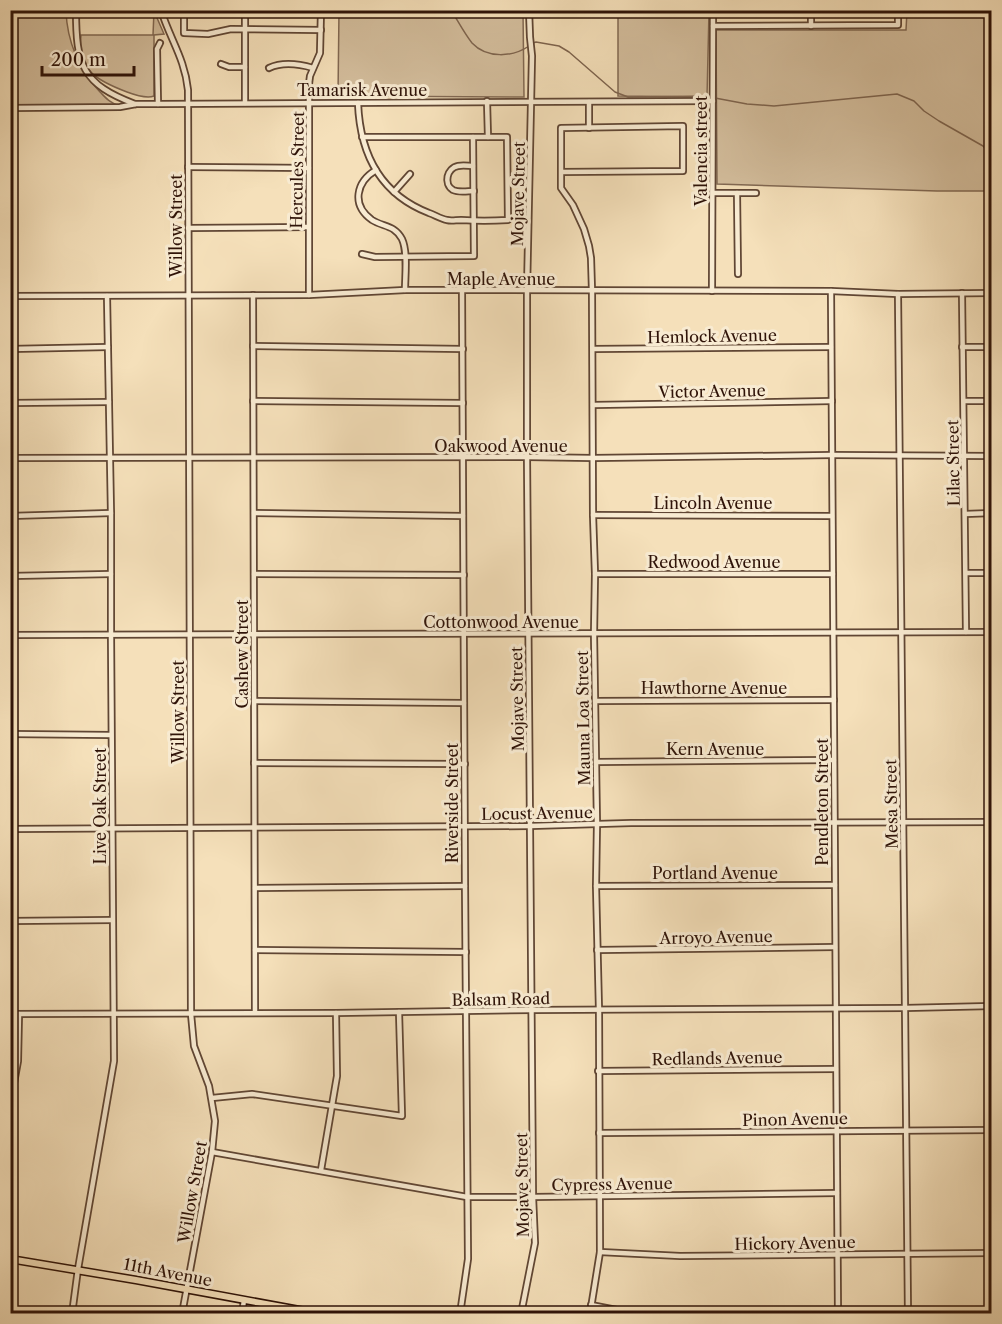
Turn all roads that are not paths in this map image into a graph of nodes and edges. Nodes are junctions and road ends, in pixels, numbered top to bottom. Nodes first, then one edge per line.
1 (76, 10) edge
2 (161, 10) edge
3 (183, 10) edge
4 (245, 10) edge
5 (321, 10) edge
6 (529, 10) edge
7 (713, 10) edge
8 (811, 10) edge
9 (898, 11) edge
10 (714, 26) junction
11 (811, 26) junction
12 (245, 29) junction
13 (321, 30) junction
14 (160, 43) dead end
15 (221, 64) dead end
16 (245, 67) junction
17 (268, 68) dead end
18 (313, 68) junction
19 (487, 101) junction
20 (532, 101) junction
21 (713, 101) junction
22 (310, 102) junction
23 (589, 102) junction
24 (245, 103) junction
25 (358, 103) junction
26 (136, 104) junction
27 (158, 104) junction
28 (189, 104) junction
29 (10, 108) edge
30 (589, 128) junction
31 (362, 137) junction
32 (473, 137) junction
33 (488, 137) junction
34 (473, 166) junction
35 (189, 167) junction
36 (309, 168) junction
37 (376, 170) junction
38 (561, 172) junction
39 (410, 174) dead end
40 (474, 191) junction
41 (394, 192) junction
42 (713, 193) junction
43 (737, 193) junction
44 (756, 193) dead end
45 (474, 221) junction
46 (308, 227) junction
47 (188, 228) junction
48 (362, 254) dead end
49 (405, 256) junction
50 (738, 274) dead end
51 (405, 290) junction
52 (527, 290) junction
53 (462, 291) junction
54 (592, 291) junction
55 (712, 291) junction
56 (831, 291) junction
57 (962, 293) junction
58 (992, 293) edge
59 (898, 294) junction
60 (188, 295) junction
61 (253, 295) junction
62 (309, 295) junction
63 (10, 296) edge
64 (107, 296) junction
65 (253, 346) junction
66 (108, 347) junction
67 (831, 347) junction
68 (963, 347) junction
69 (992, 347) edge
70 (10, 349) edge
71 (463, 349) junction
72 (593, 350) junction
73 (253, 401) junction
74 (831, 401) junction
75 (964, 401) junction
76 (992, 401) edge
77 (109, 402) junction
78 (10, 403) edge
79 (463, 404) junction
80 (593, 405) junction
81 (832, 455) junction
82 (900, 455) junction
83 (964, 456) junction
84 (992, 456) edge
85 (463, 457) junction
86 (527, 457) junction
87 (10, 458) edge
88 (110, 458) junction
89 (189, 458) junction
90 (254, 458) junction
91 (593, 458) junction
92 (111, 513) junction
93 (254, 513) junction
94 (992, 513) edge
95 (965, 514) junction
96 (593, 515) junction
97 (10, 516) edge
98 (463, 516) junction
99 (832, 516) junction
100 (966, 573) junction
101 (992, 573) edge
102 (111, 574) junction
103 (254, 574) junction
104 (595, 574) junction
105 (833, 574) junction
106 (464, 575) junction
107 (10, 576) edge
108 (901, 632) junction
109 (966, 632) junction
110 (992, 632) edge
111 (833, 633) junction
112 (464, 634) junction
113 (528, 634) junction
114 (594, 634) junction
115 (10, 635) edge
116 (111, 635) junction
117 (189, 635) junction
118 (254, 635) junction
119 (595, 700) junction
120 (834, 700) junction
121 (254, 701) junction
122 (464, 703) junction
123 (10, 734) edge
124 (111, 735) junction
125 (834, 760) junction
126 (596, 762) junction
127 (254, 763) junction
128 (465, 764) junction
129 (903, 822) junction
130 (992, 822) edge
131 (834, 823) junction
132 (597, 824) junction
133 (465, 826) junction
134 (530, 826) junction
135 (112, 828) junction
136 (191, 828) junction
137 (255, 828) junction
138 (10, 829) edge
139 (835, 885) junction
140 (465, 886) junction
141 (596, 886) junction
142 (255, 888) junction
143 (112, 920) junction
144 (10, 921) edge
145 (835, 947) junction
146 (255, 950) junction
147 (597, 950) junction
148 (466, 952) junction
149 (992, 1006) edge
150 (836, 1008) junction
151 (905, 1008) junction
152 (532, 1010) junction
153 (599, 1010) junction
154 (255, 1012) junction
155 (399, 1012) junction
156 (466, 1012) junction
157 (113, 1013) junction
158 (336, 1013) junction
159 (10, 1014) edge
160 (20, 1014) junction
161 (191, 1014) junction
162 (836, 1069) junction
163 (598, 1071) junction
164 (212, 1098) junction
165 (10, 1105) edge
166 (331, 1106) junction
167 (992, 1130) edge
168 (837, 1131) junction
169 (906, 1131) junction
170 (599, 1133) junction
171 (212, 1152) junction
172 (321, 1170) junction
173 (837, 1193) junction
174 (599, 1196) junction
175 (467, 1197) junction
176 (533, 1197) junction
177 (600, 1252) junction
178 (992, 1253) edge
179 (907, 1254) junction
180 (837, 1255) junction
181 (10, 1259) edge
182 (78, 1269) junction
183 (187, 1290) junction
184 (244, 1300) junction
185 (591, 1305) junction
186 (295, 1311) edge
187 (72, 1314) edge
188 (182, 1314) edge
189 (242, 1314) edge
190 (321, 1314) edge
191 (460, 1314) edge
192 (521, 1314) edge
193 (590, 1314) edge
194 (637, 1314) edge
195 (838, 1314) edge
196 (908, 1314) edge

1 - 26 street
2 - 28 street
3 - 12 street
4 - 12 street
5 - 13 street, Hercules Street
6 - 20 street, Mojave Street
7 - 10 street, Valencia street
8 - 11 street
9 - 11 street
10 - 11 street
10 - 21 street, Valencia street
12 - 13 street
12 - 16 street
13 - 18 street, Hercules Street
14 - 27 street
15 - 16 street
16 - 24 street
17 - 18 street
18 - 22 street, Hercules Street
19 - 20 street, Tamarisk Avenue
19 - 25 street, Tamarisk Avenue
19 - 33 street
20 - 23 street, Tamarisk Avenue
20 - 52 street, Mojave Street
21 - 23 street, Tamarisk Avenue
21 - 42 street, Valencia street
22 - 24 street, Tamarisk Avenue
22 - 25 street, Tamarisk Avenue
22 - 36 street, Hercules Street
23 - 30 street
24 - 28 street, Tamarisk Avenue
25 - 31 street
26 - 27 street, Tamarisk Avenue
26 - 29 street, Tamarisk Avenue
27 - 28 street, Tamarisk Avenue
28 - 35 street, Willow Street
30 - 38 street, Mauna Loa Street
30 - 38 street
31 - 32 street
31 - 37 street
32 - 33 street
32 - 34 street
33 - 45 street
34 - 40 street
34 - 40 street
35 - 36 street
35 - 47 street, Willow Street
36 - 46 street, Hercules Street
37 - 41 street
37 - 49 street
38 - 54 street, Mauna Loa Street
39 - 41 street
40 - 45 street
41 - 45 street
42 - 43 street
42 - 55 street, Valencia street
43 - 44 street
43 - 50 street
45 - 49 street
46 - 47 street
46 - 62 street, Hercules Street
47 - 60 street, Willow Street
48 - 49 street
49 - 51 street
51 - 53 street, Maple Avenue
51 - 62 street, Maple Avenue
52 - 53 street, Maple Avenue
52 - 54 street, Maple Avenue
52 - 86 street, Mojave Street
53 - 71 street, Riverside Street
54 - 55 street, Maple Avenue
54 - 72 street, Mauna Loa Street
55 - 56 street, Maple Avenue
56 - 59 street, Maple Avenue
56 - 67 street, Pendleton Street
57 - 58 street, Maple Avenue
57 - 59 street, Maple Avenue
57 - 68 street, Lilac Street
59 - 82 street, Mesa Street
60 - 61 street, Maple Avenue
60 - 64 street, Maple Avenue
60 - 89 street, Willow Street
61 - 62 street, Maple Avenue
61 - 65 street, Cashew Street
63 - 64 street, Maple Avenue
64 - 66 street, Live Oak Street
65 - 71 street
65 - 73 street, Cashew Street
66 - 70 street
66 - 77 street, Live Oak Street
67 - 72 street, Hemlock Avenue
67 - 74 street, Pendleton Street
68 - 69 street
68 - 75 street, Lilac Street
71 - 79 street, Riverside Street
72 - 80 street, Mauna Loa Street
73 - 79 street
73 - 90 street, Cashew Street
74 - 80 street, Victor Avenue
74 - 81 street, Pendleton Street
75 - 76 street
75 - 83 street, Lilac Street
77 - 78 street
77 - 88 street, Live Oak Street
79 - 85 street, Riverside Street
80 - 91 street, Mauna Loa Street
81 - 82 street, Oakwood Avenue
81 - 91 street, Oakwood Avenue
81 - 99 street, Pendleton Street
82 - 83 street, Oakwood Avenue
82 - 108 street, Mesa Street
83 - 84 street, Oakwood Avenue
83 - 95 street, Lilac Street
85 - 86 street, Oakwood Avenue
85 - 90 street, Oakwood Avenue
85 - 98 street, Riverside Street
86 - 91 street, Oakwood Avenue
86 - 113 street, Mojave Street
87 - 88 street, Oakwood Avenue
88 - 89 street, Oakwood Avenue
88 - 92 street, Live Oak Street
89 - 90 street, Oakwood Avenue
89 - 117 street, Willow Street
90 - 93 street, Cashew Street
91 - 96 street, Mauna Loa Street
92 - 97 street
92 - 102 street, Live Oak Street
93 - 98 street
93 - 103 street, Cashew Street
94 - 95 street
95 - 100 street, Lilac Street
96 - 99 street, Lincoln Avenue
96 - 104 street, Mauna Loa Street
98 - 106 street, Riverside Street
99 - 105 street, Pendleton Street
100 - 101 street
100 - 109 street, Lilac Street
102 - 107 street
102 - 116 street, Live Oak Street
103 - 106 street
103 - 118 street, Cashew Street
104 - 105 street, Redwood Avenue
104 - 114 street, Mauna Loa Street
105 - 111 street, Pendleton Street
106 - 112 street, Riverside Street
108 - 109 street, Cottonwood Avenue
108 - 111 street, Cottonwood Avenue
108 - 129 street, Mesa Street
109 - 110 street, Cottonwood Avenue
111 - 114 street, Cottonwood Avenue
111 - 120 street, Pendleton Street
112 - 113 street, Cottonwood Avenue
112 - 118 street, Cottonwood Avenue
112 - 122 street, Riverside Street
113 - 114 street, Cottonwood Avenue
113 - 134 street, Mojave Street
114 - 119 street, Mauna Loa Street
115 - 116 street, Cottonwood Avenue
116 - 117 street, Cottonwood Avenue
116 - 124 street, Live Oak Street
117 - 118 street, Cottonwood Avenue
117 - 136 street, Willow Street
118 - 121 street, Cashew Street
119 - 120 street, Hawthorne Avenue
119 - 126 street, Mauna Loa Street
120 - 125 street, Pendleton Street
121 - 122 street
121 - 127 street, Cashew Street
122 - 128 street, Riverside Street
123 - 124 street
124 - 135 street, Live Oak Street
125 - 126 street, Kern Avenue
125 - 131 street, Pendleton Street
126 - 132 street, Mauna Loa Street
127 - 128 street
127 - 137 street, Cashew Street
128 - 133 street, Riverside Street
129 - 130 street, Locust Avenue
129 - 131 street, Locust Avenue
129 - 151 street, Mesa Street
131 - 132 street, Locust Avenue
131 - 139 street, Pendleton Street
132 - 134 street, Locust Avenue
132 - 141 street, Mauna Loa Street
133 - 134 street, Locust Avenue
133 - 137 street, Locust Avenue
133 - 140 street, Riverside Street
134 - 152 street, Mojave Street
135 - 136 street, Locust Avenue
135 - 138 street, Locust Avenue
135 - 143 street, Live Oak Street
136 - 137 street, Locust Avenue
136 - 161 street, Willow Street
137 - 142 street, Cashew Street
139 - 141 street, Portland Avenue
139 - 145 street, Pendleton Street
140 - 142 street
140 - 148 street, Riverside Street
141 - 147 street, Mauna Loa Street
142 - 146 street, Cashew Street
143 - 144 street
143 - 157 street, Live Oak Street
145 - 147 street, Arroyo Avenue
145 - 150 street, Pendleton Street
146 - 148 street
146 - 154 street, Cashew Street
147 - 153 street, Mauna Loa Street
148 - 156 street, Riverside Street
149 - 151 street, Balsam Road
150 - 151 street, Balsam Road
150 - 153 street, Balsam Road
150 - 162 street, Pendleton Street
151 - 169 street, Mesa Street
152 - 153 street, Balsam Road
152 - 156 street, Balsam Road
152 - 176 street, Mojave Street
153 - 163 street, Mauna Loa Street
154 - 158 street, Balsam Road
154 - 161 street, Balsam Road
155 - 156 street, Balsam Road
155 - 158 street, Balsam Road
155 - 166 street
156 - 175 street, Riverside Street
157 - 160 street, Balsam Road
157 - 161 street, Balsam Road
157 - 182 street, Live Oak Street
158 - 166 street
159 - 160 street, Balsam Road
160 - 165 street
161 - 164 street, Willow Street
162 - 163 street, Redlands Avenue
162 - 168 street, Pendleton Street
163 - 170 street, Mauna Loa Street
164 - 166 street
164 - 171 street, Willow Street
166 - 172 street
167 - 169 street, Pinon Avenue
168 - 169 street, Pinon Avenue
168 - 170 street, Pinon Avenue
168 - 173 street, Pendleton Street
169 - 179 street, Mesa Street
170 - 174 street, Mauna Loa Street
171 - 172 street, Cypress Avenue
171 - 183 street, Willow Street
172 - 175 street, Cypress Avenue
173 - 174 street, Cypress Avenue
173 - 180 street, Pendleton Street
174 - 176 street, Cypress Avenue
174 - 177 street, Mauna Loa Street
175 - 176 street, Cypress Avenue
175 - 191 street, Riverside Street
176 - 192 street, Mojave Street
177 - 180 street, Hickory Avenue
177 - 185 street, Mauna Loa Street
178 - 179 street, Hickory Avenue
179 - 180 street, Hickory Avenue
179 - 196 street, Mesa Street
180 - 195 street, Pendleton Street
181 - 182 main road, 11th Avenue
182 - 183 main road, 11th Avenue
182 - 187 street, Live Oak Street
183 - 184 main road, 11th Avenue
183 - 188 street, Willow Street
184 - 186 main road, 11th Avenue
184 - 189 street
185 - 193 street, Mauna Loa Street
185 - 194 street
186 - 190 main road, 11th Avenue

